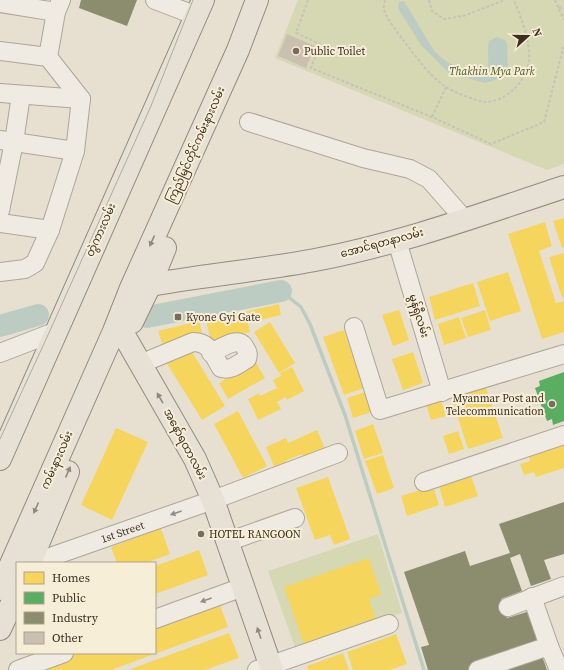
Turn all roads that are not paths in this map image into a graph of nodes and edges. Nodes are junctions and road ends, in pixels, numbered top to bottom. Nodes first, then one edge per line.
1 (155, 0) edge
2 (257, 0) edge
3 (270, 0) edge
4 (0, 3) edge
5 (59, 6) edge
6 (200, 8) edge
7 (0, 51) edge
8 (48, 57) junction
9 (0, 93) edge
10 (21, 94) junction
11 (81, 99) junction
12 (249, 122) dead end
13 (7, 141) edge
14 (75, 151) junction
15 (564, 187) edge
16 (0, 211) edge
17 (465, 220) junction
18 (0, 223) edge
19 (50, 230) junction
20 (397, 241) junction
21 (0, 272) edge
22 (140, 287) junction
23 (354, 327) dead end
24 (57, 332) junction
25 (120, 334) junction
26 (211, 353) dead end
27 (564, 354) edge
28 (3, 356) edge
29 (140, 364) junction
30 (442, 392) junction
31 (564, 435) edge
32 (338, 453) dead end
33 (0, 459) edge
34 (424, 482) dead end
35 (213, 500) junction
36 (295, 518) dead end
37 (227, 542) junction
38 (26, 558) edge
39 (16, 570) edge
40 (564, 586) edge
41 (243, 587) junction
42 (0, 589) edge
43 (16, 594) edge
44 (532, 596) junction
45 (508, 607) dead end
46 (156, 619) edge
47 (389, 624) dead end
48 (0, 629) edge
49 (61, 654) edge
50 (557, 659) edge
51 (266, 668) edge
52 (18, 670) edge
53 (478, 670) edge

1 - 6 street
2 -> 22 main road, ကြည်မြင်တိုင်ကမ်းနားလမ်း
3 - 22 main road, ကြည်မြင်တိုင်ကမ်းနားလမ်း
4 - 5 street
5 - 8 street
6 - 24 main road, တွဲကားလမ်း
7 - 8 street
8 - 11 street
9 - 10 street
10 - 11 street
10 - 13 street
11 - 14 street
12 - 17 street
13 - 14 street
13 - 16 street
14 - 19 street
15 - 17 main road, အောင်ရတနာလမ်း
17 - 20 main road, အောင်ရတနာလမ်း
18 - 19 street
19 - 21 street
20 - 22 main road, အောင်ရတနာလမ်း
20 - 30 street, မွန်ရှီလမ်း
22 - 25 main road, ကမ်းနားလမ်း
23 - 30 street
24 - 28 street
24 - 33 main road, တွဲကားလမ်း
25 - 29 main road, အနော်ရထာလမ်း
25 - 38 main road, ကမ်းနားလမ်း
26 - 29 street
27 - 30 street
35 -> 29 main road, အနော်ရထာလမ်း
31 - 34 street
32 - 35 street, 1st Street
35 - 37 main road, အနော်ရထာလမ်း
35 -> 38 street, 1st Street
36 - 37 street
37 - 41 main road, အနော်ရထာလမ်း
39 - 42 main road, ကမ်းနားလမ်း
40 - 44 street
41 -> 46 street
51 -> 41 main road, အနော်ရထာလမ်း
43 - 48 main road
44 - 45 street
44 - 50 street
47 - 51 street
49 - 52 street
50 - 53 street

